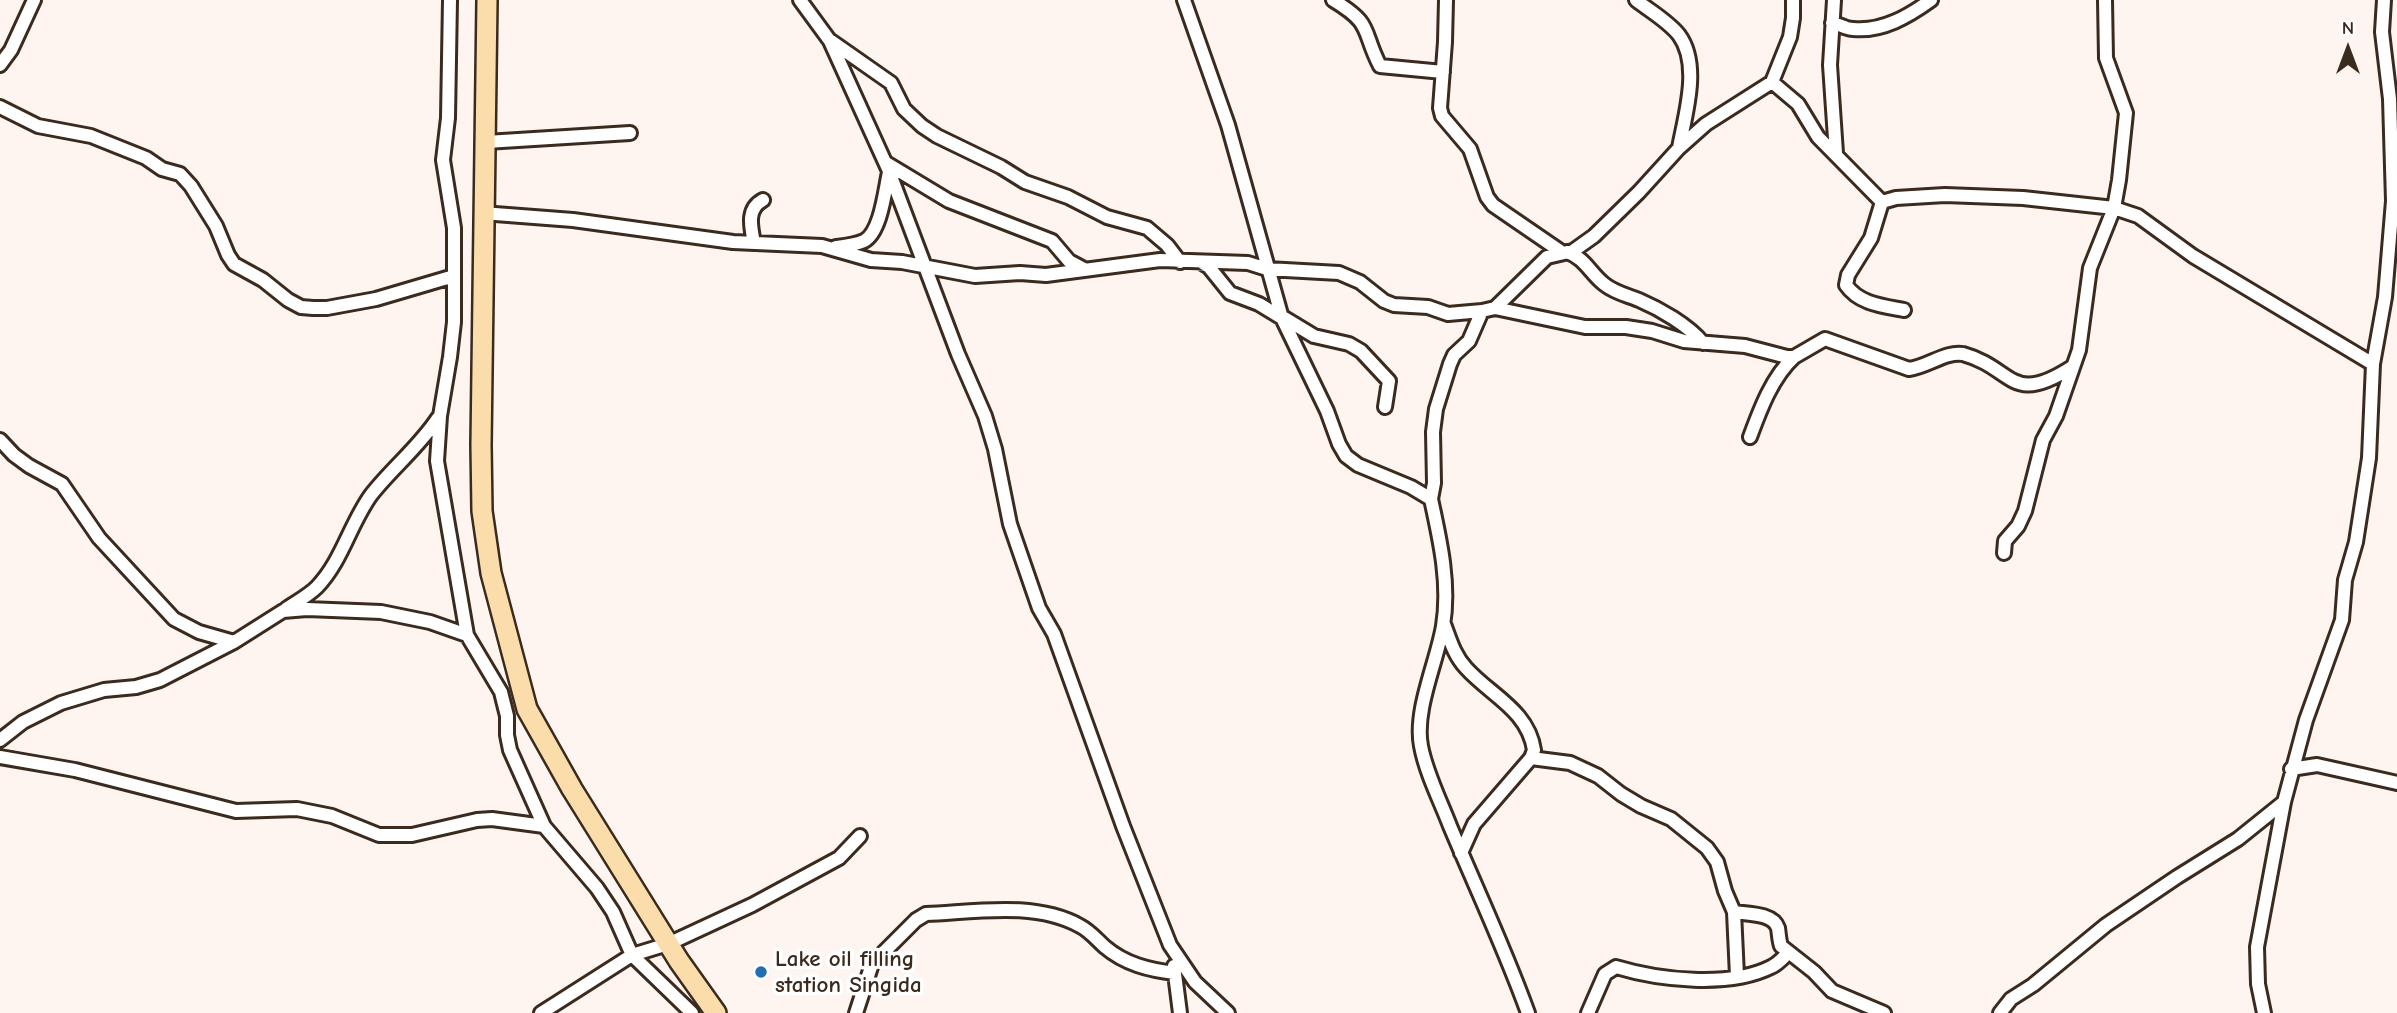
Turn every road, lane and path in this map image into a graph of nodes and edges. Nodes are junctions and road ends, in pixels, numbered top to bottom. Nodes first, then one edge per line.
1 (34, 0) edge
2 (450, 0) edge
3 (487, 0) edge
4 (800, 0) edge
5 (1184, 0) edge
6 (1333, 0) edge
7 (1446, 0) edge
8 (1636, 0) edge
9 (1793, 0) edge
10 (1834, 0) edge
11 (1931, 0) edge
12 (2105, 0) edge
13 (2384, 0) edge
14 (1832, 23) junction
15 (830, 41) junction
16 (0, 65) edge
17 (1443, 72) junction
18 (2386, 72) junction
19 (1772, 82) junction
20 (2397, 86) edge
21 (0, 107) edge
22 (630, 133) dead end
23 (486, 142) junction
24 (1679, 148) junction
25 (1836, 153) junction
26 (887, 167) junction
27 (763, 200) dead end
28 (1882, 202) junction
29 (2114, 208) junction
30 (482, 212) junction
31 (754, 243) junction
32 (1261, 243) junction
33 (832, 248) junction
34 (1565, 252) junction
35 (1180, 262) junction
36 (1201, 262) junction
37 (1240, 262) junction
38 (923, 265) junction
39 (1084, 269) junction
40 (1267, 269) junction
41 (454, 276) junction
42 (1488, 309) junction
43 (1903, 310) dead end
44 (1281, 317) junction
45 (1703, 342) junction
46 (1794, 357) junction
47 (2373, 364) junction
48 (2072, 366) junction
49 (1385, 407) dead end
50 (440, 416) junction
51 (1750, 437) dead end
52 (0, 440) edge
53 (1430, 499) junction
54 (2004, 553) dead end
55 (283, 611) junction
56 (1443, 624) junction
57 (467, 635) junction
58 (234, 642) junction
59 (0, 740) edge
60 (0, 757) edge
61 (1531, 758) junction
62 (2291, 769) junction
63 (2397, 783) edge
64 (2284, 802) junction
65 (544, 826) junction
66 (860, 836) dead end
67 (1461, 853) junction
68 (1734, 912) junction
69 (668, 944) junction
70 (1171, 945) junction
71 (1788, 953) junction
72 (632, 955) junction
73 (1175, 973) junction
74 (1737, 976) junction
75 (543, 1013) edge
76 (692, 1013) edge
77 (716, 1013) edge
78 (856, 1013) edge
79 (1180, 1013) edge
80 (1228, 1013) edge
81 (1528, 1013) edge
82 (1587, 1013) edge
83 (1884, 1013) edge
84 (2000, 1013) edge
85 (2264, 1013) edge

1 - 16 street
2 - 41 street
3 - 23 highway
4 - 15 street
5 - 32 street
6 - 17 street
7 - 17 street
8 - 24 street
9 - 19 street
10 - 14 street
11 - 14 street
12 - 29 street
13 - 18 street
14 - 25 street
15 - 26 street
15 - 35 street
17 - 34 street
18 - 20 street
18 - 47 street
19 - 24 street
19 - 25 street
21 - 41 street
22 - 23 street
23 - 30 highway
24 - 34 street
25 - 28 street
26 - 33 street
26 - 38 street
26 - 39 street
27 - 31 street
28 - 29 street
28 - 43 street
29 - 47 street
29 - 48 street
30 - 31 street
30 - 69 highway
31 - 33 street
32 - 37 street
32 - 40 street
33 - 38 street
34 - 42 street
34 - 45 street
35 - 36 street
35 - 39 street
36 - 37 street
36 - 44 street
37 - 40 street
38 - 39 street
38 - 70 street
40 - 42 street
40 - 44 street
41 - 50 street
42 - 45 street
42 - 53 street
44 - 49 street
44 - 53 street
45 - 46 street
46 - 48 street
46 - 51 street
47 - 62 street
48 - 54 street
50 - 55 street
50 - 57 street
52 - 58 street
53 - 56 street
55 - 57 street
55 - 58 street
56 - 61 street
56 - 67 street
57 - 65 street
58 - 59 street
60 - 65 street
61 - 67 street
61 - 68 street
62 - 63 street
62 - 64 street
64 - 84 street
64 - 85 street
65 - 72 street
66 - 69 street
67 - 81 street
68 - 71 street
68 - 74 street
69 - 72 street
69 - 77 highway
70 - 73 street
70 - 80 street
71 - 74 street
71 - 83 street
72 - 75 street
72 - 76 street
73 - 78 street
73 - 79 street
74 - 82 street

